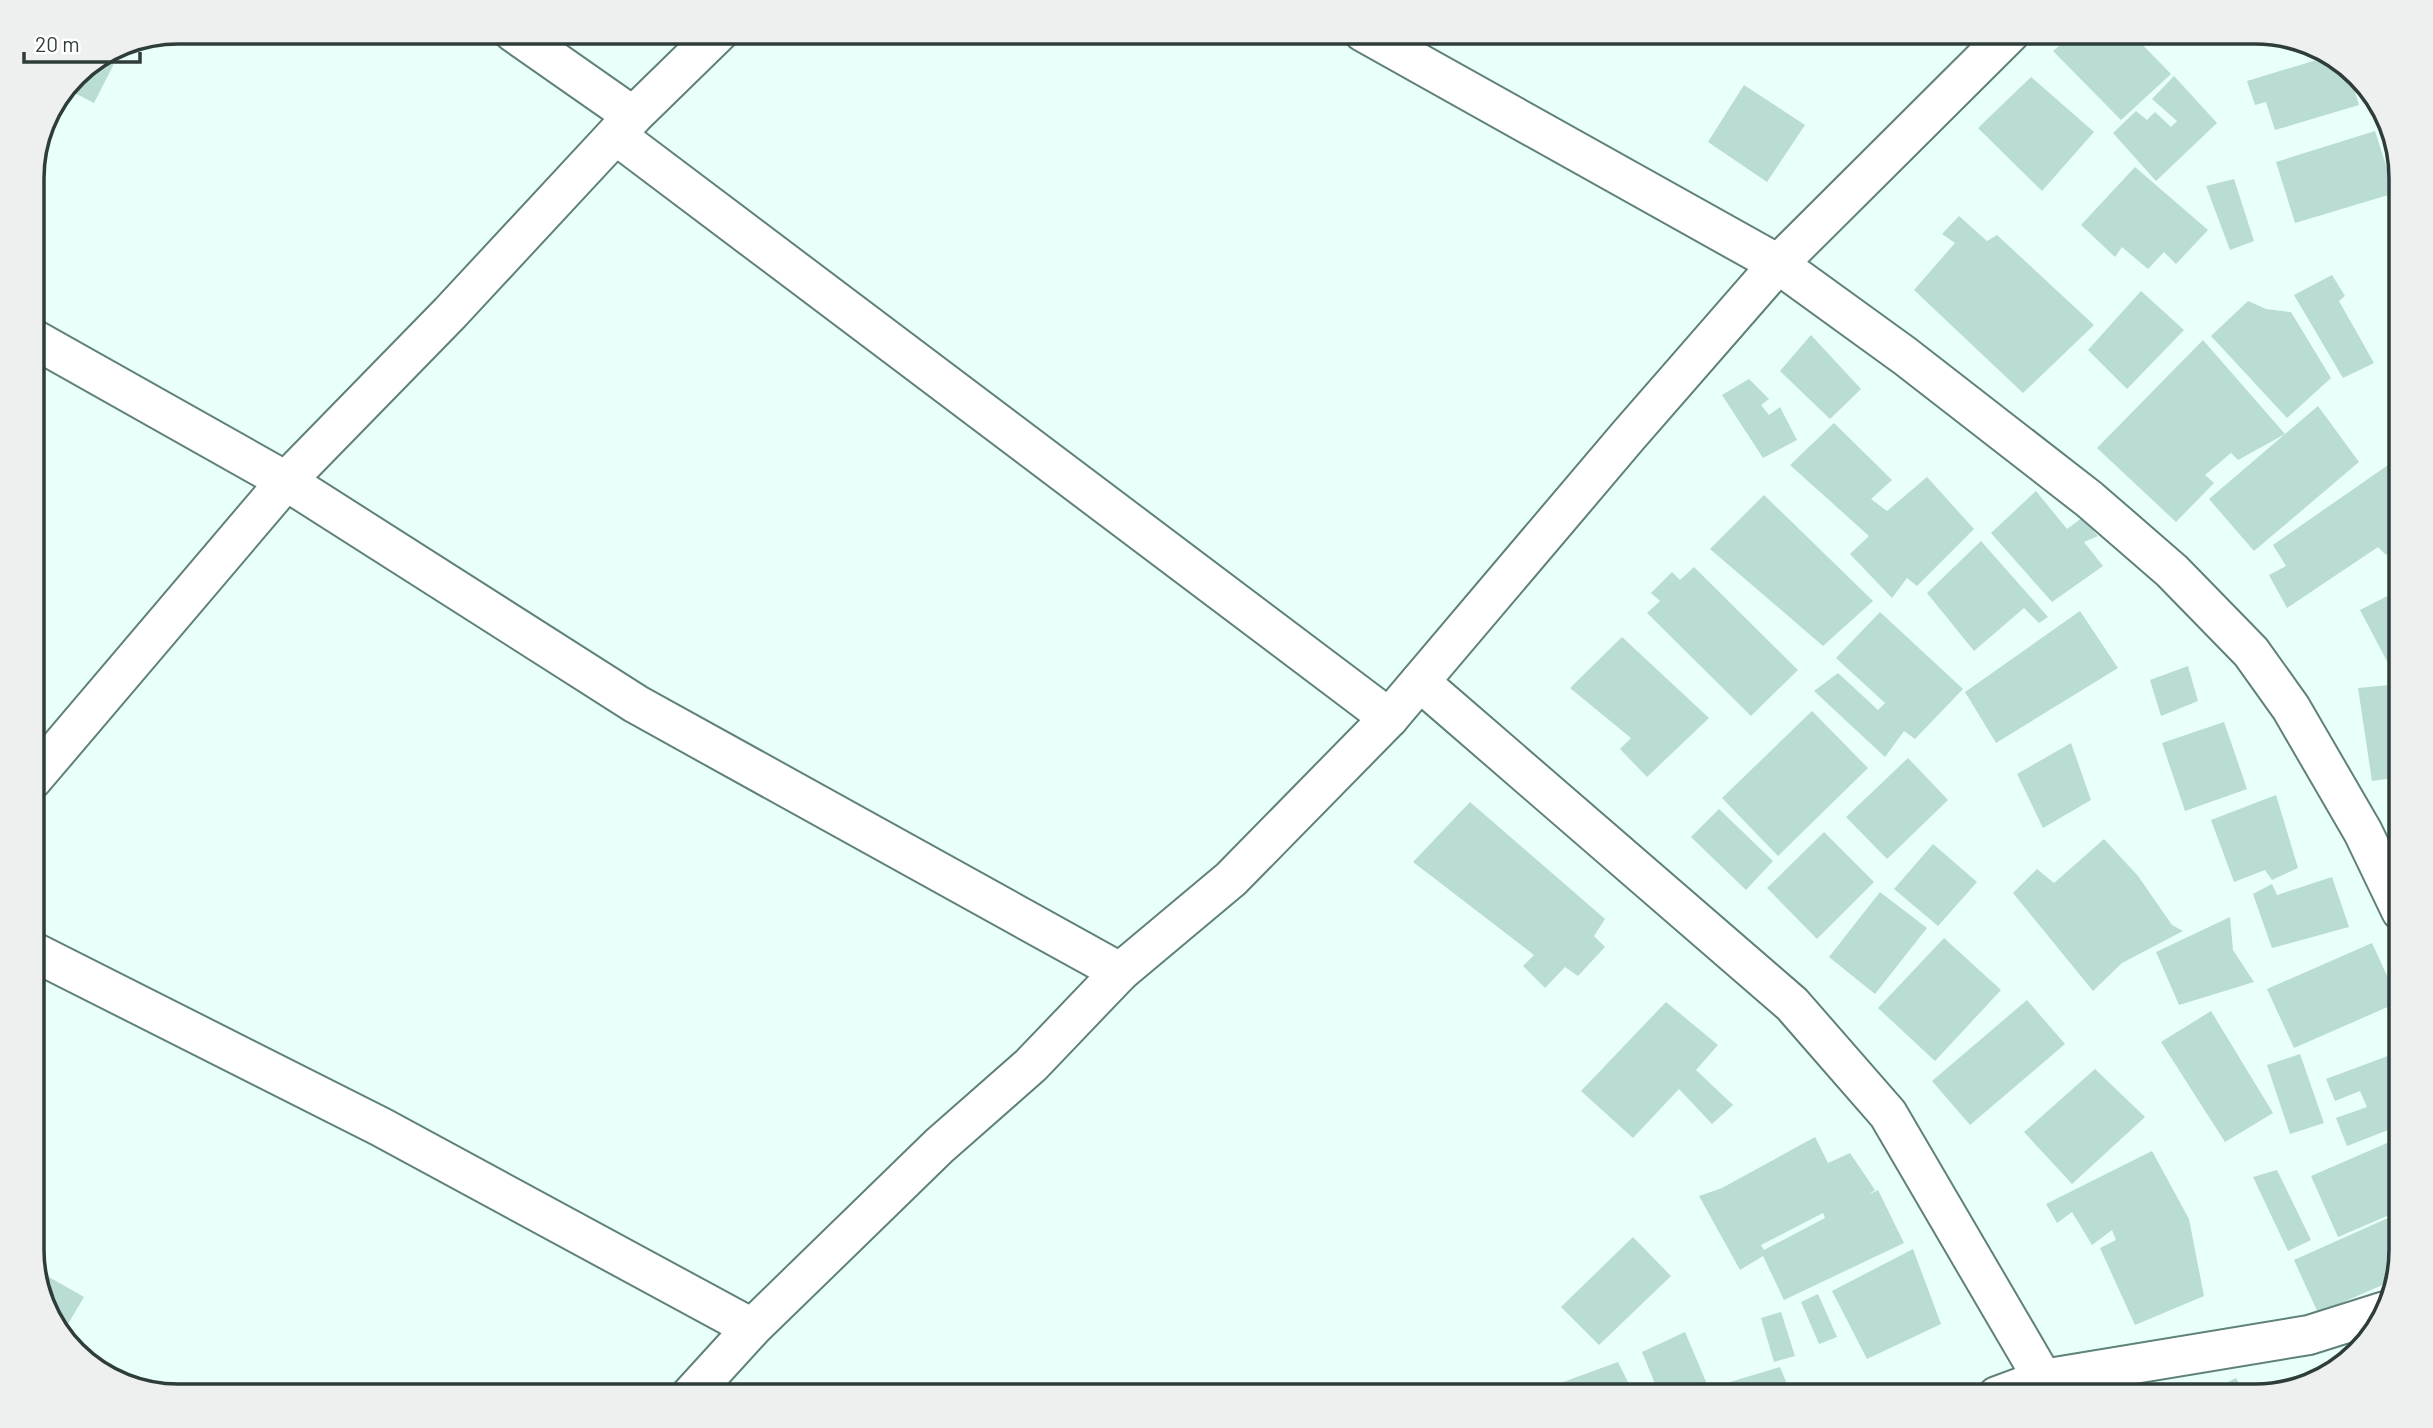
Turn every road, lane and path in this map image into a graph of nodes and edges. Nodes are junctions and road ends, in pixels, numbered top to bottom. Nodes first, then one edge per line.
1 (527, 44) edge
2 (707, 44) edge
3 (1392, 44) edge
4 (1999, 44) edge
5 (625, 126) junction
6 (1778, 264) junction
7 (44, 345) edge
8 (286, 481) junction
9 (1420, 682) junction
10 (1389, 718) junction
11 (44, 766) edge
12 (2389, 886) edge
13 (44, 957) edge
14 (1120, 972) junction
15 (2372, 1315) edge
16 (752, 1328) junction
17 (2043, 1379) junction
18 (701, 1384) edge
19 (2029, 1384) edge

1 - 5 street
2 - 5 street
3 - 6 street
4 - 6 street
5 - 8 street
5 - 10 street
6 - 9 street
6 - 12 street
7 - 8 street
8 - 11 street
8 - 14 street
9 - 10 street
9 - 17 street
10 - 14 street
13 - 16 street
14 - 16 street
15 - 17 street
16 - 18 street
17 - 19 street

